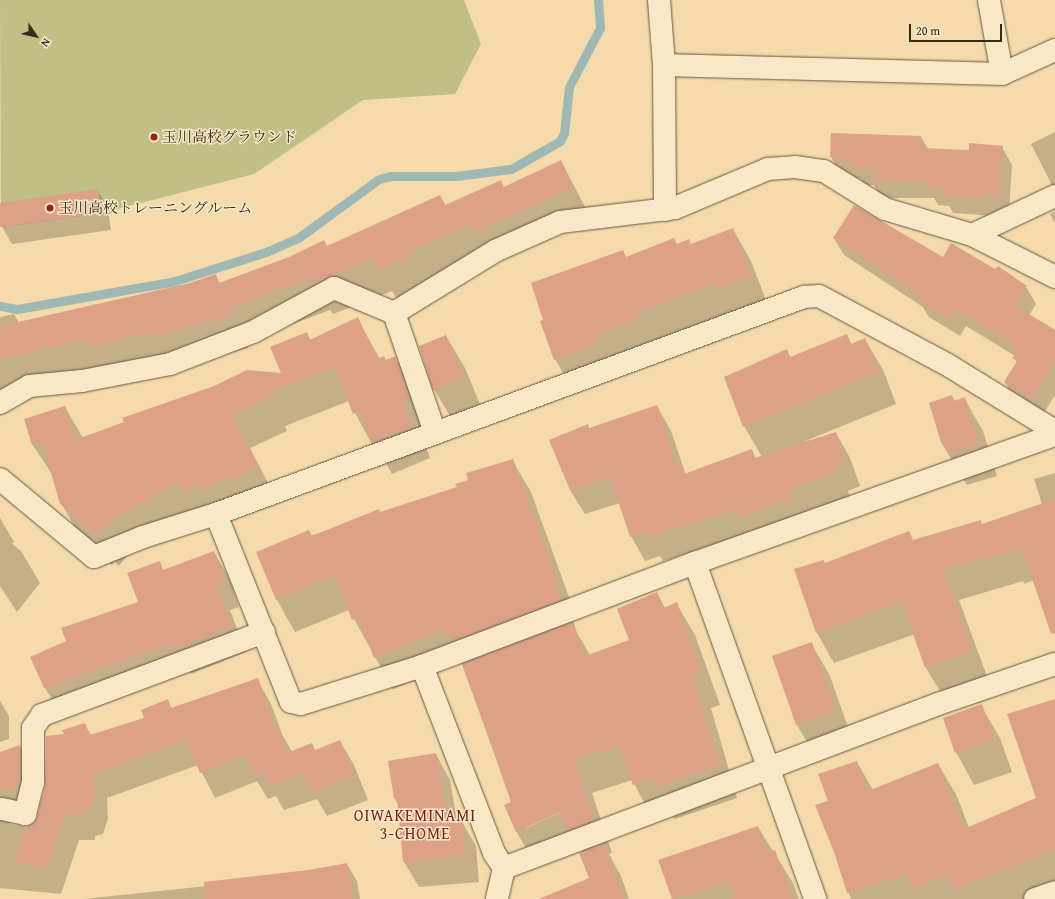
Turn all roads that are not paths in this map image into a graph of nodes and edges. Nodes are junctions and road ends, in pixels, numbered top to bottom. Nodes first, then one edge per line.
1 (659, 0) edge
2 (989, 0) edge
3 (1055, 50) edge
4 (664, 65) junction
5 (1002, 74) junction
6 (1055, 196) edge
7 (665, 210) junction
8 (972, 235) junction
9 (1055, 277) edge
10 (394, 313) junction
11 (0, 402) edge
12 (1055, 431) edge
13 (435, 433) junction
14 (1055, 435) edge
15 (0, 479) edge
16 (216, 514) junction
17 (695, 563) junction
18 (264, 632) junction
19 (1055, 664) edge
20 (422, 666) junction
21 (768, 770) junction
22 (2, 809) dead end
23 (504, 868) junction
24 (1055, 892) edge
25 (497, 899) edge
26 (815, 899) edge
27 (1035, 899) edge

1 - 4 street
2 - 5 street
3 - 5 street
4 - 5 street
4 - 7 street
6 - 8 street
7 - 8 street
7 - 10 street
8 - 9 street
10 - 11 street
10 - 13 street
12 - 13 street
13 - 16 street
14 - 17 street
15 - 16 street
16 - 18 street
17 - 20 street
17 - 21 street
18 - 20 street
18 - 22 street
19 - 21 street
20 - 23 street
21 - 23 street
21 - 26 street
23 - 25 street
24 - 27 street

